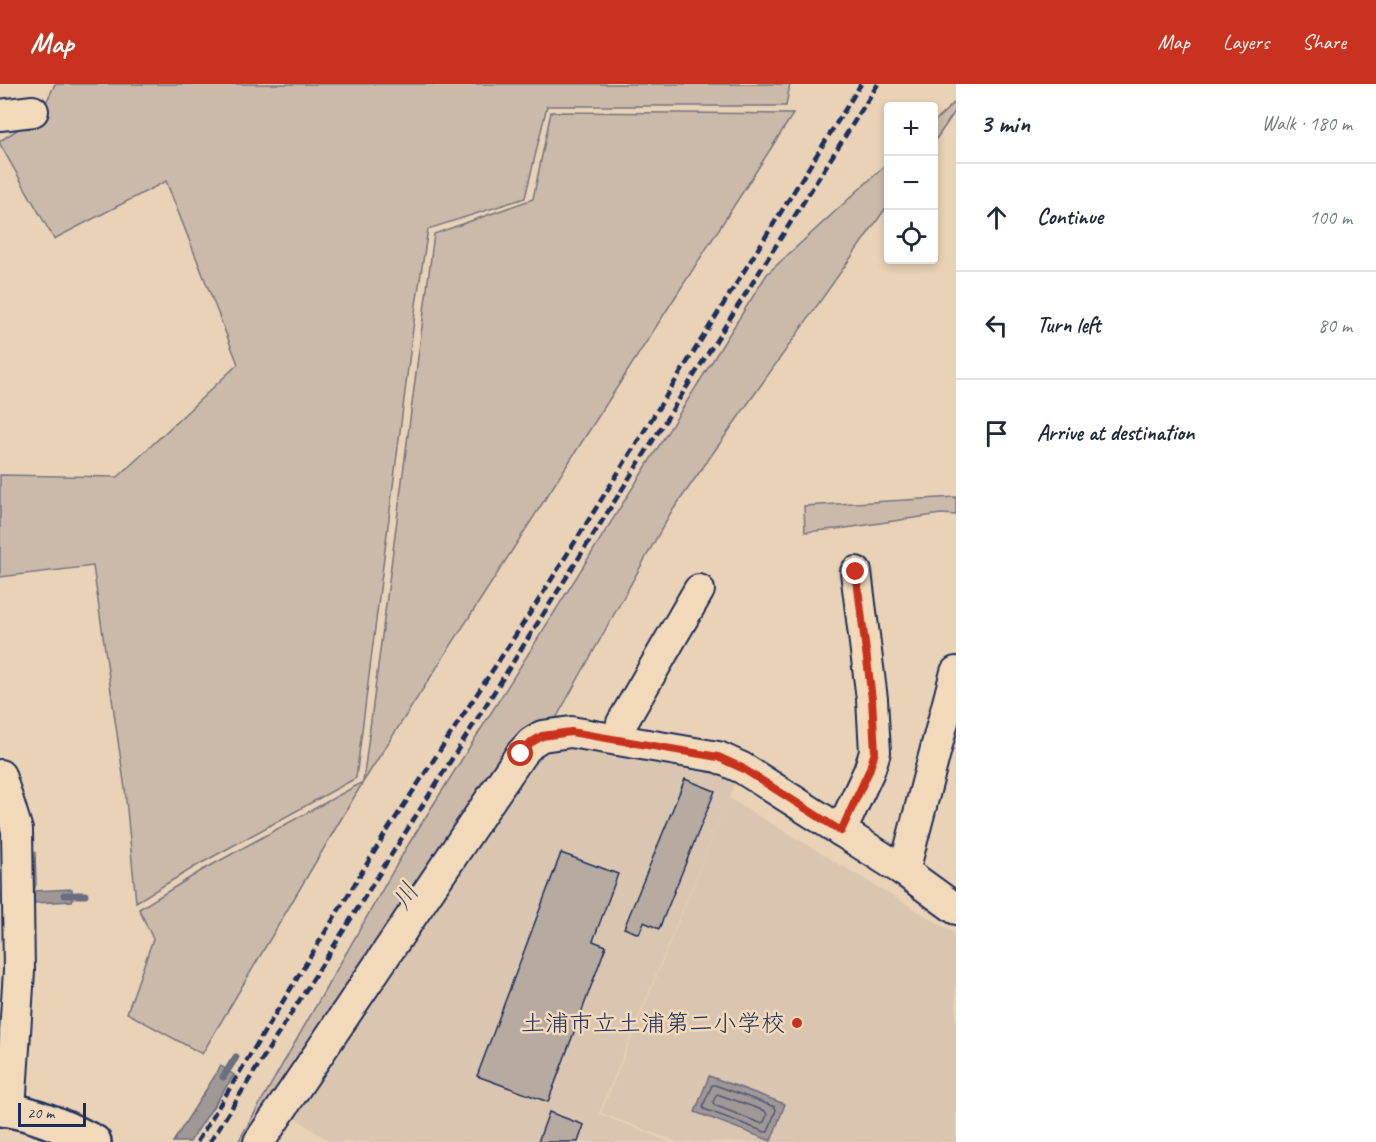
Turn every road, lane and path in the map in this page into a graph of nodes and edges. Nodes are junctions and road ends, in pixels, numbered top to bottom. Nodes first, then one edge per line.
1 (33, 111) dead end
2 (0, 115) edge
3 (856, 572) dead end
4 (699, 590) dead end
5 (956, 672) edge
6 (618, 740) junction
7 (0, 775) edge
8 (841, 831) junction
9 (904, 871) junction
10 (956, 909) edge
11 (5, 1109) edge
12 (94, 1142) edge
13 (259, 1142) edge

1 - 2 street
3 - 8 street
4 - 6 street
5 - 9 street
6 - 8 street
6 - 13 street
7 - 11 street
8 - 9 street
9 - 10 street
11 - 12 main road

